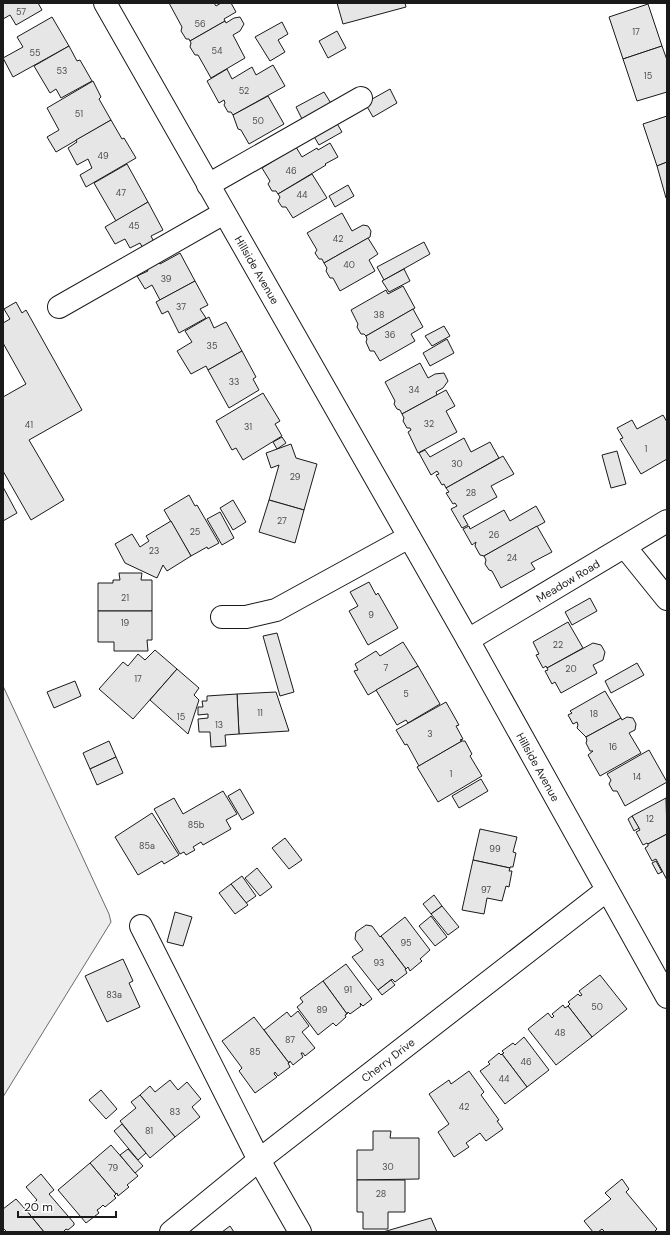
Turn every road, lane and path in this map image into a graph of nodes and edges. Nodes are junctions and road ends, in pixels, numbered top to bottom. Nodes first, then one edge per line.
1 (105, 3) edge
2 (361, 98) dead end
3 (208, 185) junction
4 (224, 213) junction
5 (59, 307) dead end
6 (667, 521) edge
7 (409, 538) junction
8 (625, 547) junction
9 (667, 599) edge
10 (222, 617) dead end
11 (468, 640) junction
12 (607, 890) junction
13 (141, 926) dead end
14 (667, 997) edge
15 (259, 1160) junction
16 (171, 1232) edge
17 (300, 1232) edge

1 - 3 street, Hillside Avenue
2 - 3 street
3 - 4 street, Hillside Avenue
4 - 5 street
4 - 7 street, Hillside Avenue
6 - 8 street, Meadow Road
7 - 10 street
7 - 11 street, Hillside Avenue
8 - 9 street
8 - 11 street, Meadow Road
11 - 12 street, Hillside Avenue
12 - 14 street, Hillside Avenue
12 - 15 street, Cherry Drive
13 - 15 street
15 - 16 street, Cherry Drive
15 - 17 street

